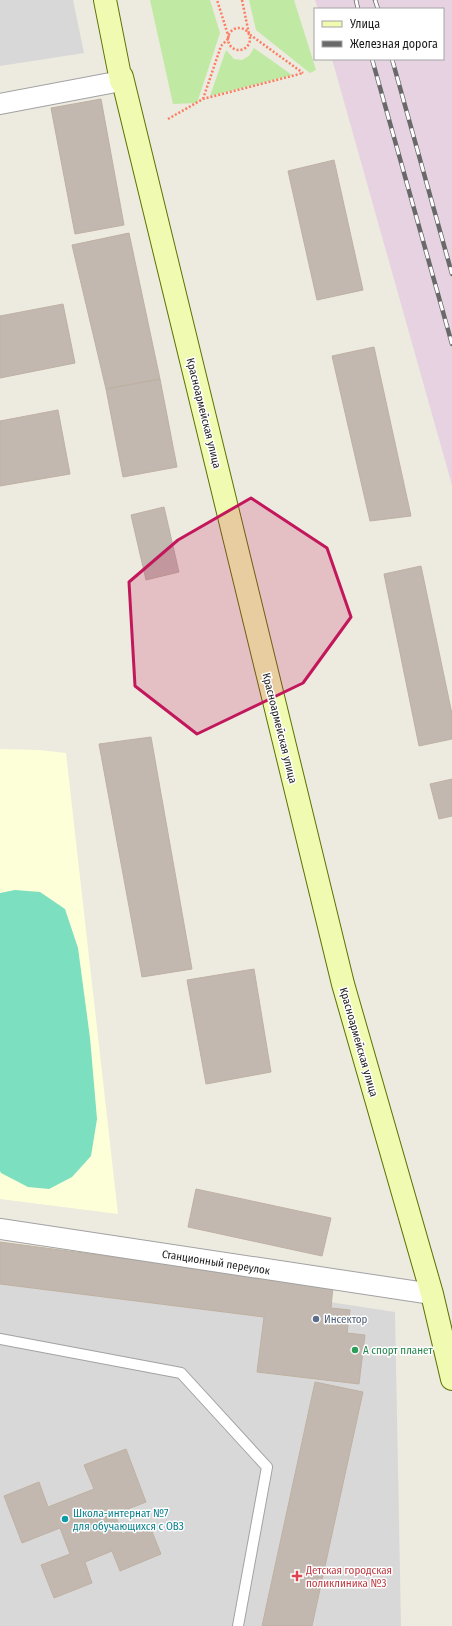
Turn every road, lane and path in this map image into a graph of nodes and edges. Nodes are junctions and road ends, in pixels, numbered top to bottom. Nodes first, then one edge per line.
1 (105, 0) edge
2 (217, 0) edge
3 (242, 0) edge
4 (249, 34) junction
5 (229, 38) junction
6 (121, 81) junction
7 (203, 99) junction
8 (0, 104) edge
9 (168, 120) dead end
10 (0, 1229) edge
11 (432, 1294) junction
12 (0, 1339) edge
13 (452, 1378) edge
14 (238, 1626) edge

1 - 6 street
2 - 5 path
3 - 4 path
4 - 5 path
4 - 5 path
4 - 7 path
5 - 7 path
6 - 8 street
6 - 11 street, Красноармейская улица
7 - 9 path
10 - 11 street, Станционный переулок
11 - 13 street, Красноармейская улица
12 - 14 lane

